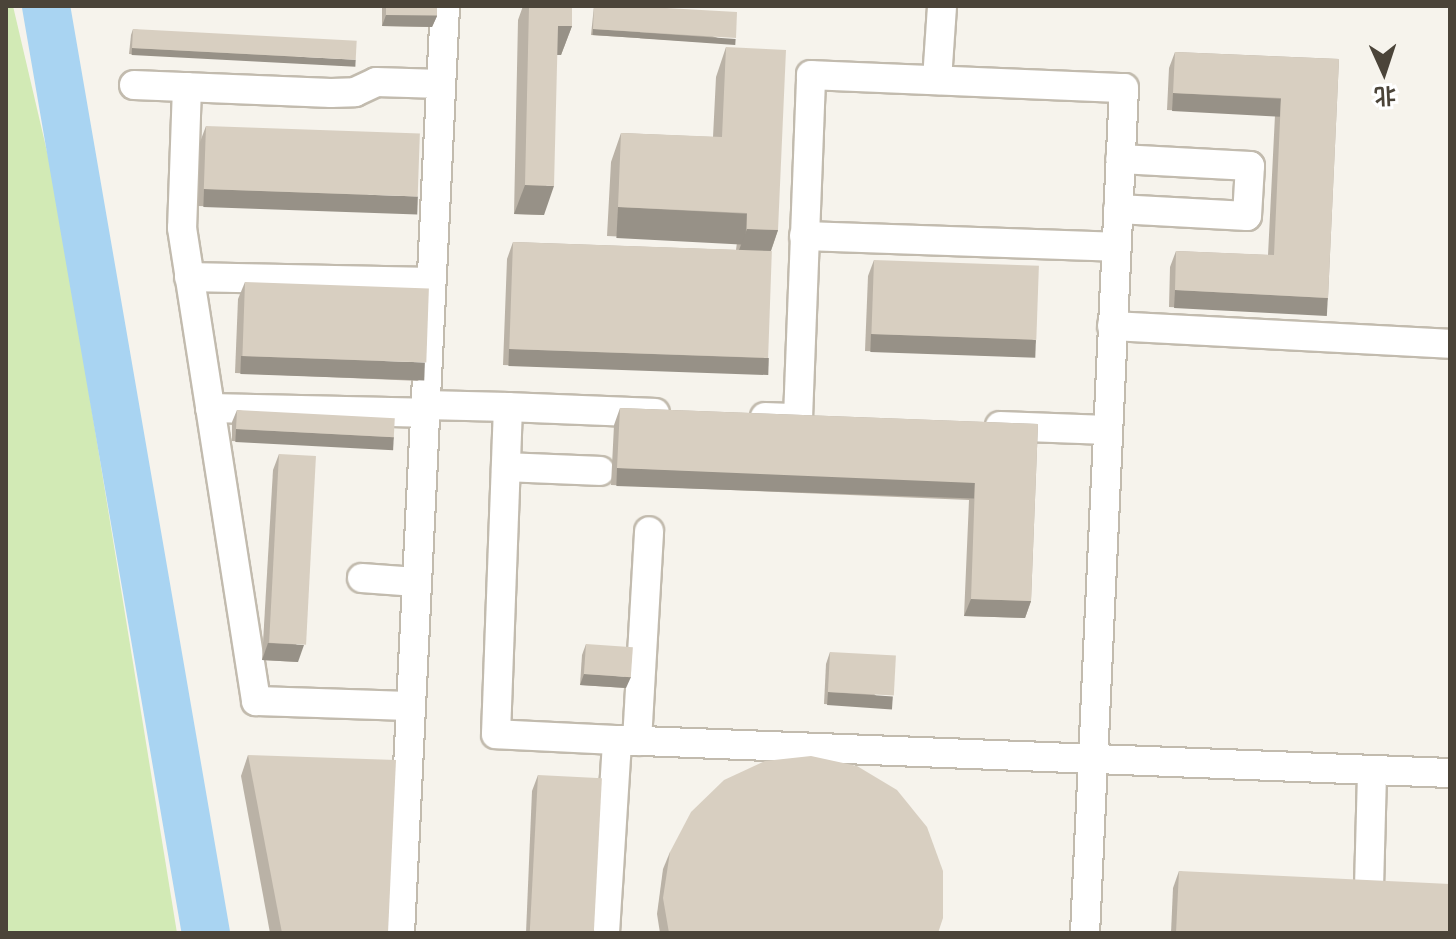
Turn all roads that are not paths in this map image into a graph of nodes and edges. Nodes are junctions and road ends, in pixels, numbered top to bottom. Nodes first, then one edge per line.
1 (445, 6) edge
2 (942, 6) edge
3 (937, 80) junction
4 (441, 84) junction
5 (134, 85) dead end
6 (187, 87) junction
7 (1120, 159) junction
8 (1118, 209) junction
9 (804, 236) junction
10 (1115, 247) junction
11 (189, 277) junction
12 (431, 282) junction
13 (1112, 326) junction
14 (1450, 344) edge
15 (508, 407) junction
16 (210, 408) junction
17 (425, 409) junction
18 (676, 413) edge
19 (737, 416) edge
20 (798, 418) junction
21 (829, 419) edge
22 (968, 425) edge
23 (1107, 430) junction
24 (506, 467) junction
25 (600, 471) dead end
26 (649, 531) dead end
27 (362, 578) dead end
28 (416, 582) junction
29 (410, 706) junction
30 (627, 741) junction
31 (1094, 760) junction
32 (1372, 770) junction
33 (1450, 773) edge
34 (1369, 888) edge
35 (400, 933) edge
36 (605, 933) edge
37 (1085, 933) edge

1 - 4 lane
2 - 3 lane
3 - 7 lane
3 - 9 lane
4 - 6 lane
4 - 12 lane
5 - 6 lane
6 - 11 lane
7 - 8 lane
7 - 8 lane
8 - 10 lane
9 - 10 lane
9 - 20 lane
10 - 13 lane
11 - 12 lane
11 - 16 lane
12 - 17 lane
13 - 14 lane
13 - 23 lane
15 - 17 lane
15 - 18 lane
15 - 24 lane
16 - 17 lane
16 - 29 lane
17 - 28 lane
19 - 20 lane
20 - 21 lane
22 - 23 lane
23 - 31 lane
24 - 25 lane
24 - 30 lane
26 - 30 lane
27 - 28 lane
28 - 29 lane
29 - 35 lane
30 - 31 lane
30 - 36 lane
31 - 32 lane
31 - 37 lane
32 - 33 lane
32 - 34 lane

